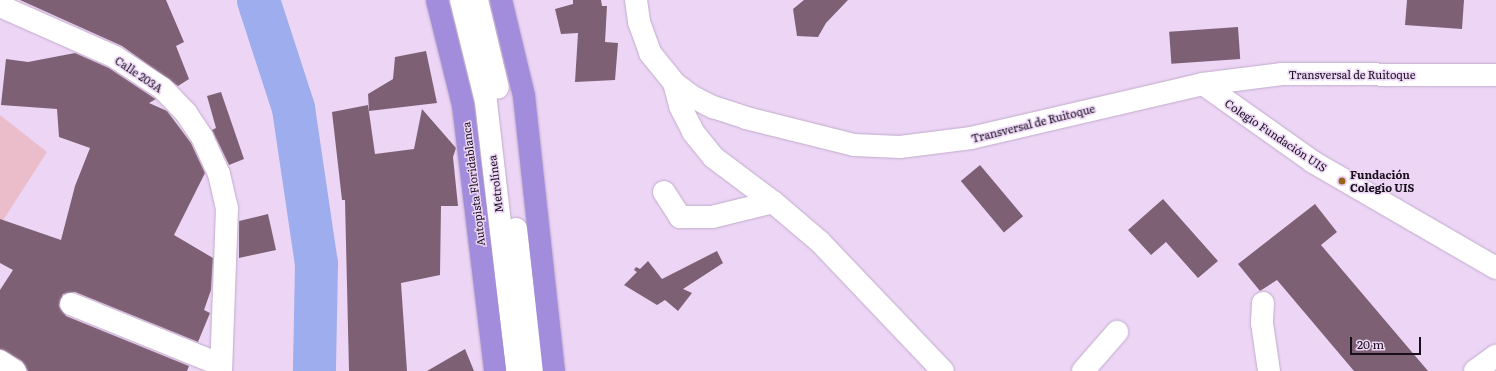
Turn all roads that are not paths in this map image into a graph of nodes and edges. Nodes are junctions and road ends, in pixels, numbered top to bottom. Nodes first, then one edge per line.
1 (437, 0) edge
2 (461, 0) edge
3 (478, 0) edge
4 (501, 0) edge
5 (636, 0) edge
6 (0, 6) edge
7 (1496, 75) edge
8 (674, 83) junction
9 (1203, 84) junction
10 (664, 192) dead end
11 (773, 202) junction
12 (1496, 268) edge
13 (1263, 303) dead end
14 (71, 304) dead end
15 (1117, 332) dead end
16 (1496, 356) edge
17 (0, 362) edge
18 (221, 368) edge
19 (15, 371) edge
20 (495, 371) edge
21 (517, 371) edge
22 (532, 371) edge
23 (554, 371) edge
24 (943, 371) edge
25 (1082, 371) edge
26 (1269, 371) edge
27 (1475, 371) edge

1 - 20 highway, Autopista Floridablanca
2 - 21 street, Metrolínea
3 - 22 street, Metrolínea
4 - 23 highway
5 - 8 street, Transversal de Ruitoque
6 - 18 street, Calle 203A
7 - 9 street, Transversal de Ruitoque
8 - 9 street, Transversal de Ruitoque
8 - 11 street
9 - 12 street, Colegio Fundación UIS
10 - 11 street
11 - 24 street
13 - 26 street
14 - 18 street
15 - 25 street
16 - 27 street
17 - 19 street

